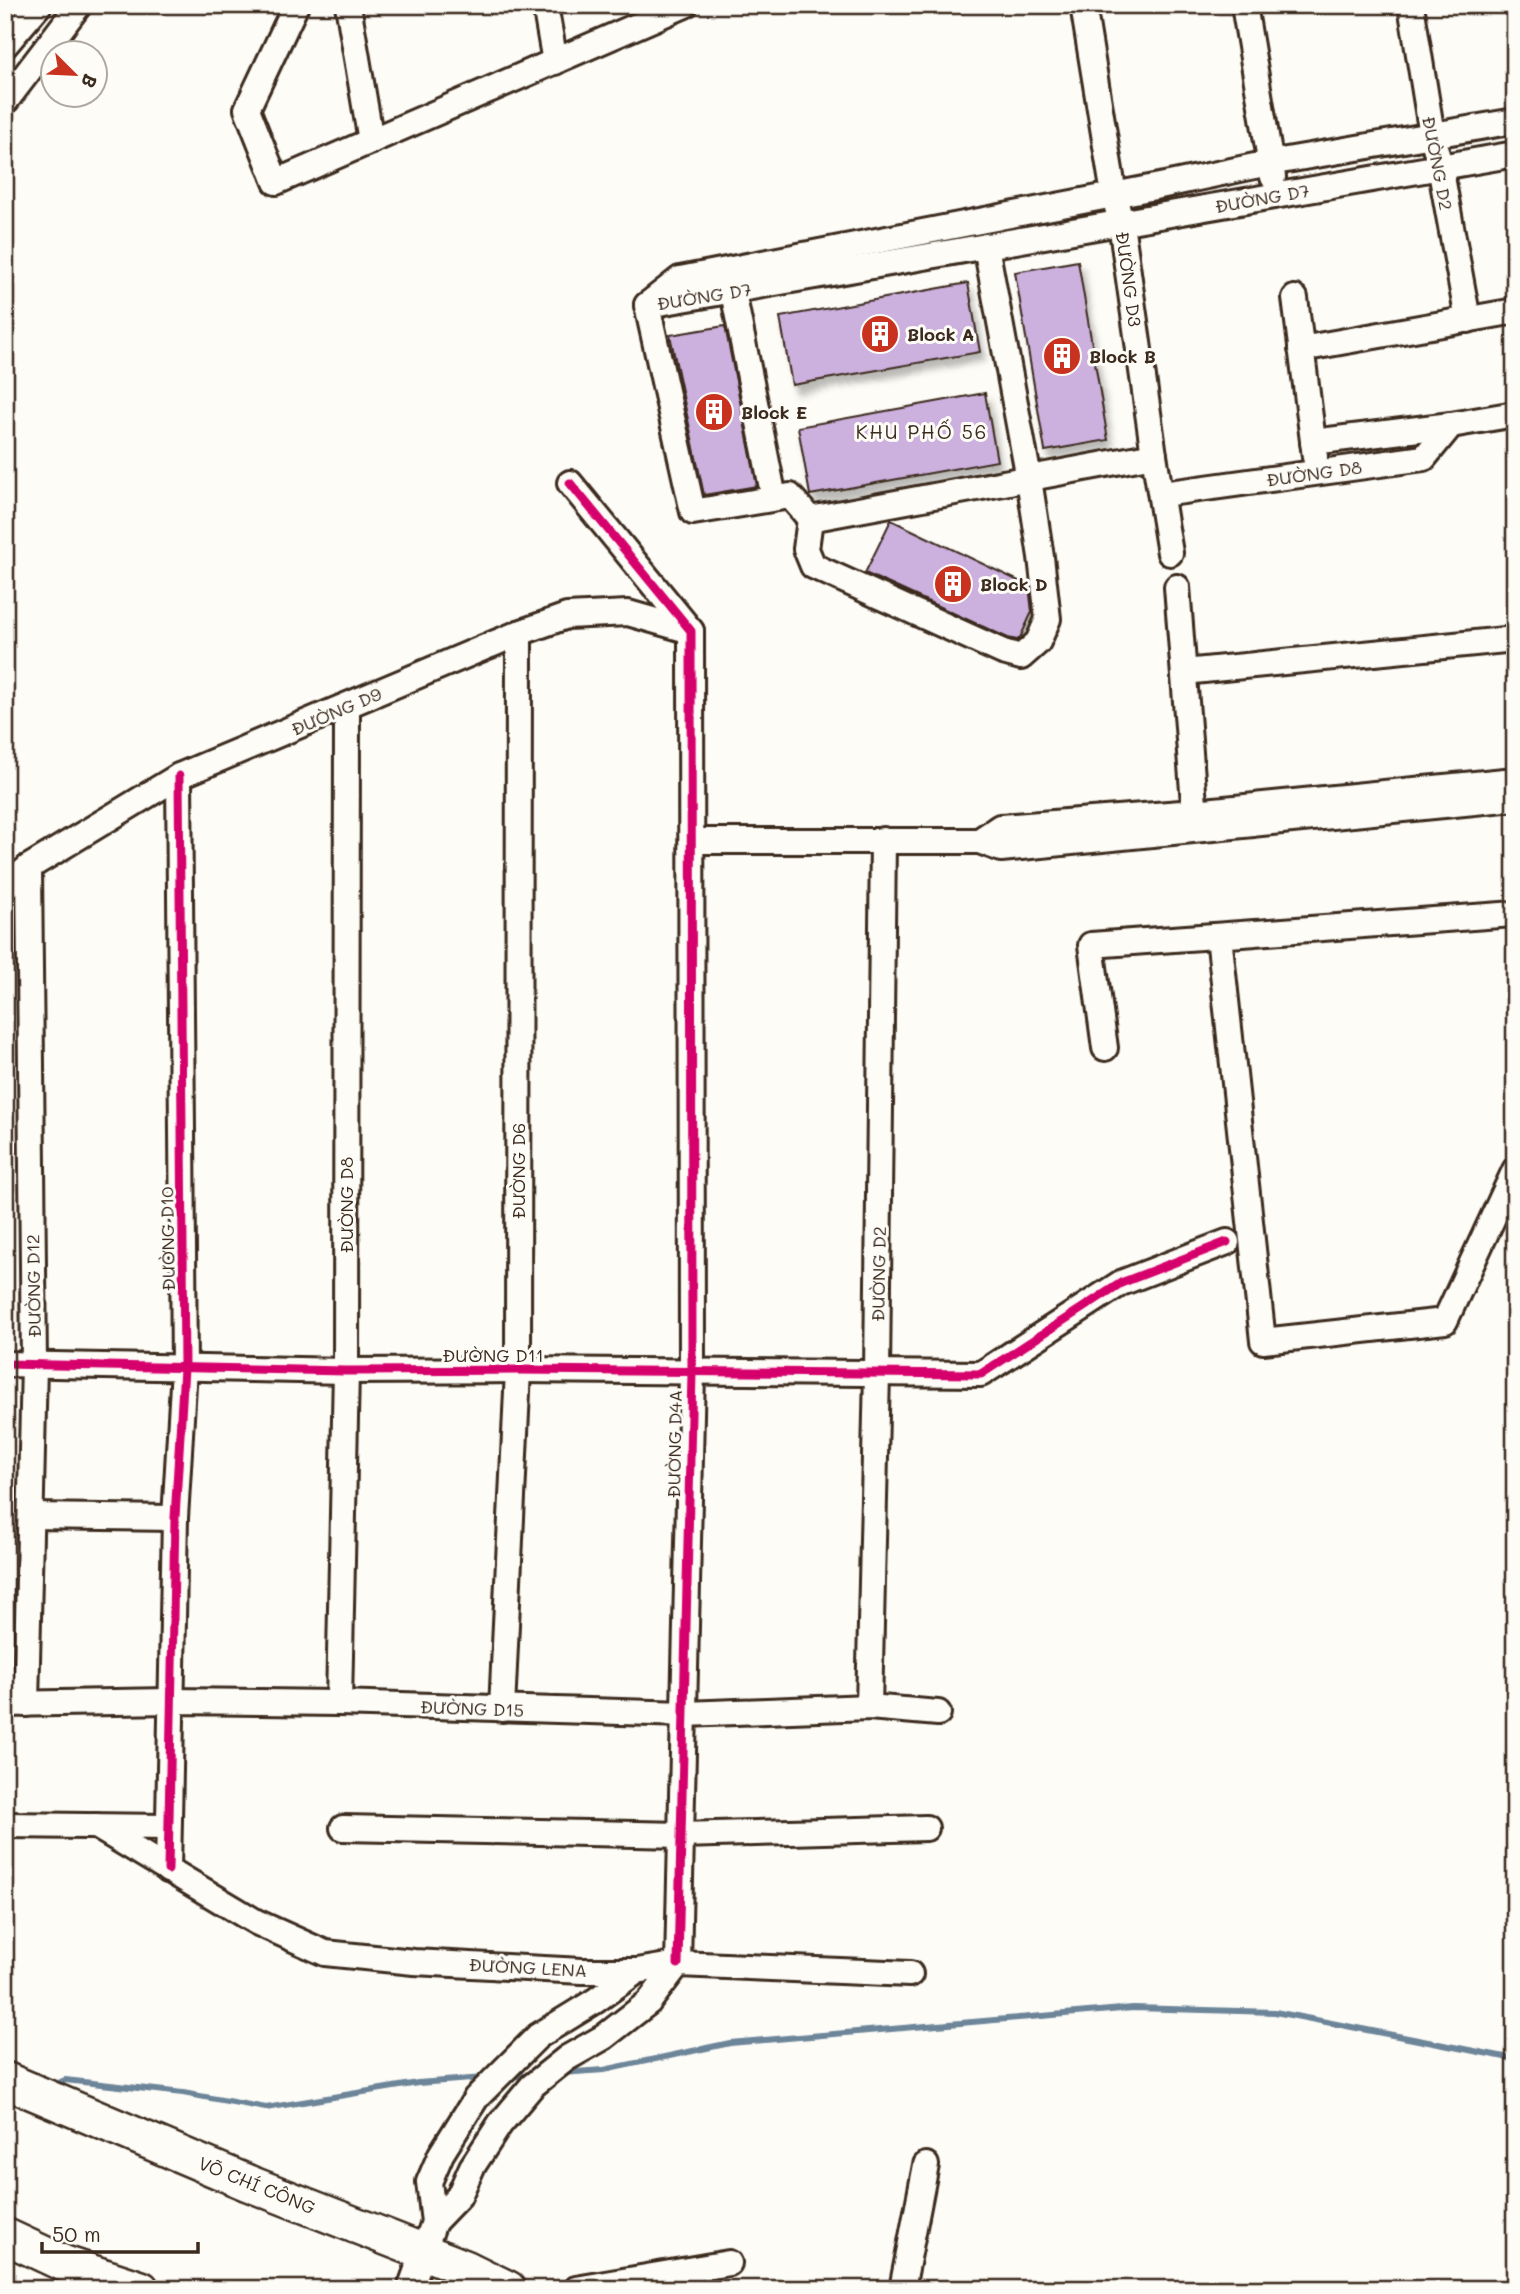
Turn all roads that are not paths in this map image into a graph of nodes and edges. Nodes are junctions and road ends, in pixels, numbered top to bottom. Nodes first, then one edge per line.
1 (39, 5) edge
2 (79, 5) edge
3 (296, 5) edge
4 (348, 5) edge
5 (545, 5) edge
6 (685, 5) edge
7 (1083, 5) edge
8 (1244, 5) edge
9 (1411, 5) edge
10 (5, 45) edge
11 (555, 62) junction
12 (5, 102) edge
13 (1515, 121) edge
14 (1432, 135) junction
15 (371, 141) junction
16 (1515, 154) edge
17 (1269, 163) junction
18 (1440, 166) junction
19 (1114, 195) junction
20 (1277, 195) junction
21 (1121, 223) junction
22 (986, 246) junction
23 (733, 292) junction
24 (1295, 298) dead end
25 (647, 305) junction
26 (1515, 311) edge
27 (1468, 320) junction
28 (1301, 349) junction
29 (1515, 414) edge
30 (1451, 425) junction
31 (1312, 442) junction
32 (1154, 455) junction
33 (1316, 472) junction
34 (1028, 480) junction
35 (570, 483) dead end
36 (1162, 494) junction
37 (774, 498) junction
38 (810, 519) junction
39 (1170, 553) dead end
40 (1177, 587) dead end
41 (691, 631) junction
42 (519, 633) junction
43 (1515, 639) edge
44 (1184, 672) junction
45 (347, 706) junction
46 (179, 776) junction
47 (1515, 780) edge
48 (1515, 797) edge
49 (1195, 821) junction
50 (693, 841) junction
51 (883, 841) junction
52 (29, 867) junction
53 (5, 887) edge
54 (1515, 914) edge
55 (1219, 936) junction
56 (1105, 1048) dead end
57 (1515, 1170) edge
58 (1227, 1242) dead end
59 (5, 1364) edge
60 (34, 1365) junction
61 (184, 1368) junction
62 (518, 1370) junction
63 (346, 1371) junction
64 (692, 1373) junction
65 (877, 1373) junction
66 (31, 1516) junction
67 (175, 1518) junction
68 (169, 1701) junction
69 (340, 1703) junction
70 (16, 1704) edge
71 (869, 1707) junction
72 (502, 1709) junction
73 (938, 1713) dead end
74 (685, 1714) junction
75 (5, 1825) edge
76 (96, 1826) junction
77 (167, 1827) junction
78 (343, 1828) dead end
79 (926, 1828) dead end
80 (682, 1835) junction
81 (168, 1870) junction
82 (678, 1964) junction
83 (637, 1971) junction
84 (910, 1974) dead end
85 (18, 2086) edge
86 (441, 2154) junction
87 (926, 2165) dead end
88 (472, 2167) junction
89 (5, 2236) edge
90 (429, 2237) junction
91 (729, 2263) dead end
92 (141, 2289) edge
93 (410, 2289) edge
94 (508, 2289) edge
95 (576, 2289) edge
96 (902, 2289) edge

1 - 10 street
2 - 12 street
3 - 15 street
4 - 15 street
5 - 11 street
6 - 11 street
7 - 19 street, ĐƯỜNG D3
8 - 17 street
9 - 14 street, ĐƯỜNG D2
11 - 15 street
13 - 14 street, ĐƯỜNG D7
14 - 17 street, ĐƯỜNG D7
14 - 18 street, ĐƯỜNG D2
16 - 18 street, ĐƯỜNG D7
17 - 19 street, ĐƯỜNG D7
17 - 20 street
18 - 20 street, ĐƯỜNG D7
18 - 27 street, ĐƯỜNG D2
19 - 21 street, ĐƯỜNG D3
19 - 25 street, ĐƯỜNG D7
20 - 21 street, ĐƯỜNG D7
21 - 22 street, ĐƯỜNG D7
21 - 32 street, ĐƯỜNG D3
22 - 23 street, ĐƯỜNG D7
22 - 34 street
23 - 25 street, ĐƯỜNG D7
23 - 37 street
24 - 28 street
25 - 37 street
26 - 27 street
27 - 28 street
28 - 31 street
29 - 30 street, ĐƯỜNG D8
30 - 31 street, ĐƯỜNG D8
30 - 33 street, ĐƯỜNG D8
31 - 33 street
32 - 34 street
32 - 36 street, ĐƯỜNG D3
33 - 36 street, ĐƯỜNG D8
34 - 38 street
34 - 38 street
35 - 41 street
36 - 39 street, ĐƯỜNG D3
37 - 38 street
40 - 44 street
41 - 42 street, ĐƯỜNG D9
41 - 50 street, ĐƯỜNG D4A
42 - 45 street, ĐƯỜNG D9
42 - 62 street, ĐƯỜNG D6
43 - 44 street
44 - 49 street
45 - 46 street, ĐƯỜNG D9
45 - 63 street, ĐƯỜNG D8
46 - 52 street, ĐƯỜNG D9
46 - 61 street, ĐƯỜNG D10
47 - 49 street
48 - 49 street
49 - 51 street
50 - 51 street
50 - 64 street, ĐƯỜNG D4A
51 - 65 street, ĐƯỜNG D2
52 - 53 street, ĐƯỜNG D9
52 - 60 street, ĐƯỜNG D12
54 - 55 street
55 - 56 street
55 - 57 street
58 - 65 street, ĐƯỜNG D11
59 - 60 street, ĐƯỜNG D11
60 - 61 street, ĐƯỜNG D11
60 - 66 street, ĐƯỜNG D12
61 - 63 street, ĐƯỜNG D11
61 - 67 street, ĐƯỜNG D10
62 - 63 street, ĐƯỜNG D11
62 - 64 street, ĐƯỜNG D11
62 - 72 street, ĐƯỜNG D6
63 - 69 street, ĐƯỜNG D8
64 - 65 street, ĐƯỜNG D11
64 - 74 street, ĐƯỜNG D4A
65 - 71 street, ĐƯỜNG D2
66 - 67 street
66 - 70 street, ĐƯỜNG D12
67 - 68 street, ĐƯỜNG D10
68 - 69 street, ĐƯỜNG D15
68 - 70 street, ĐƯỜNG D15
68 - 77 street, ĐƯỜNG D10
69 - 72 street, ĐƯỜNG D15
71 - 73 street, ĐƯỜNG D15
71 - 74 street, ĐƯỜNG D15
72 - 74 street, ĐƯỜNG D15
74 - 80 street, ĐƯỜNG D4A
75 - 76 street
76 - 77 street
76 - 81 street, ĐƯỜNG LENA
77 - 81 street, ĐƯỜNG D10
78 - 80 street
79 - 80 street
80 - 82 street, ĐƯỜNG D4A
81 - 83 street, ĐƯỜNG LENA
82 - 83 street, ĐƯỜNG LENA
82 - 84 street, ĐƯỜNG LENA
82 - 88 street
83 - 86 street
85 - 90 highway, VÕ CHÍ CÔNG
86 - 88 street
86 - 90 street
87 - 96 street
88 - 90 street
89 - 92 highway
90 - 93 street
90 - 94 highway, VÕ CHÍ CÔNG
91 - 95 street

